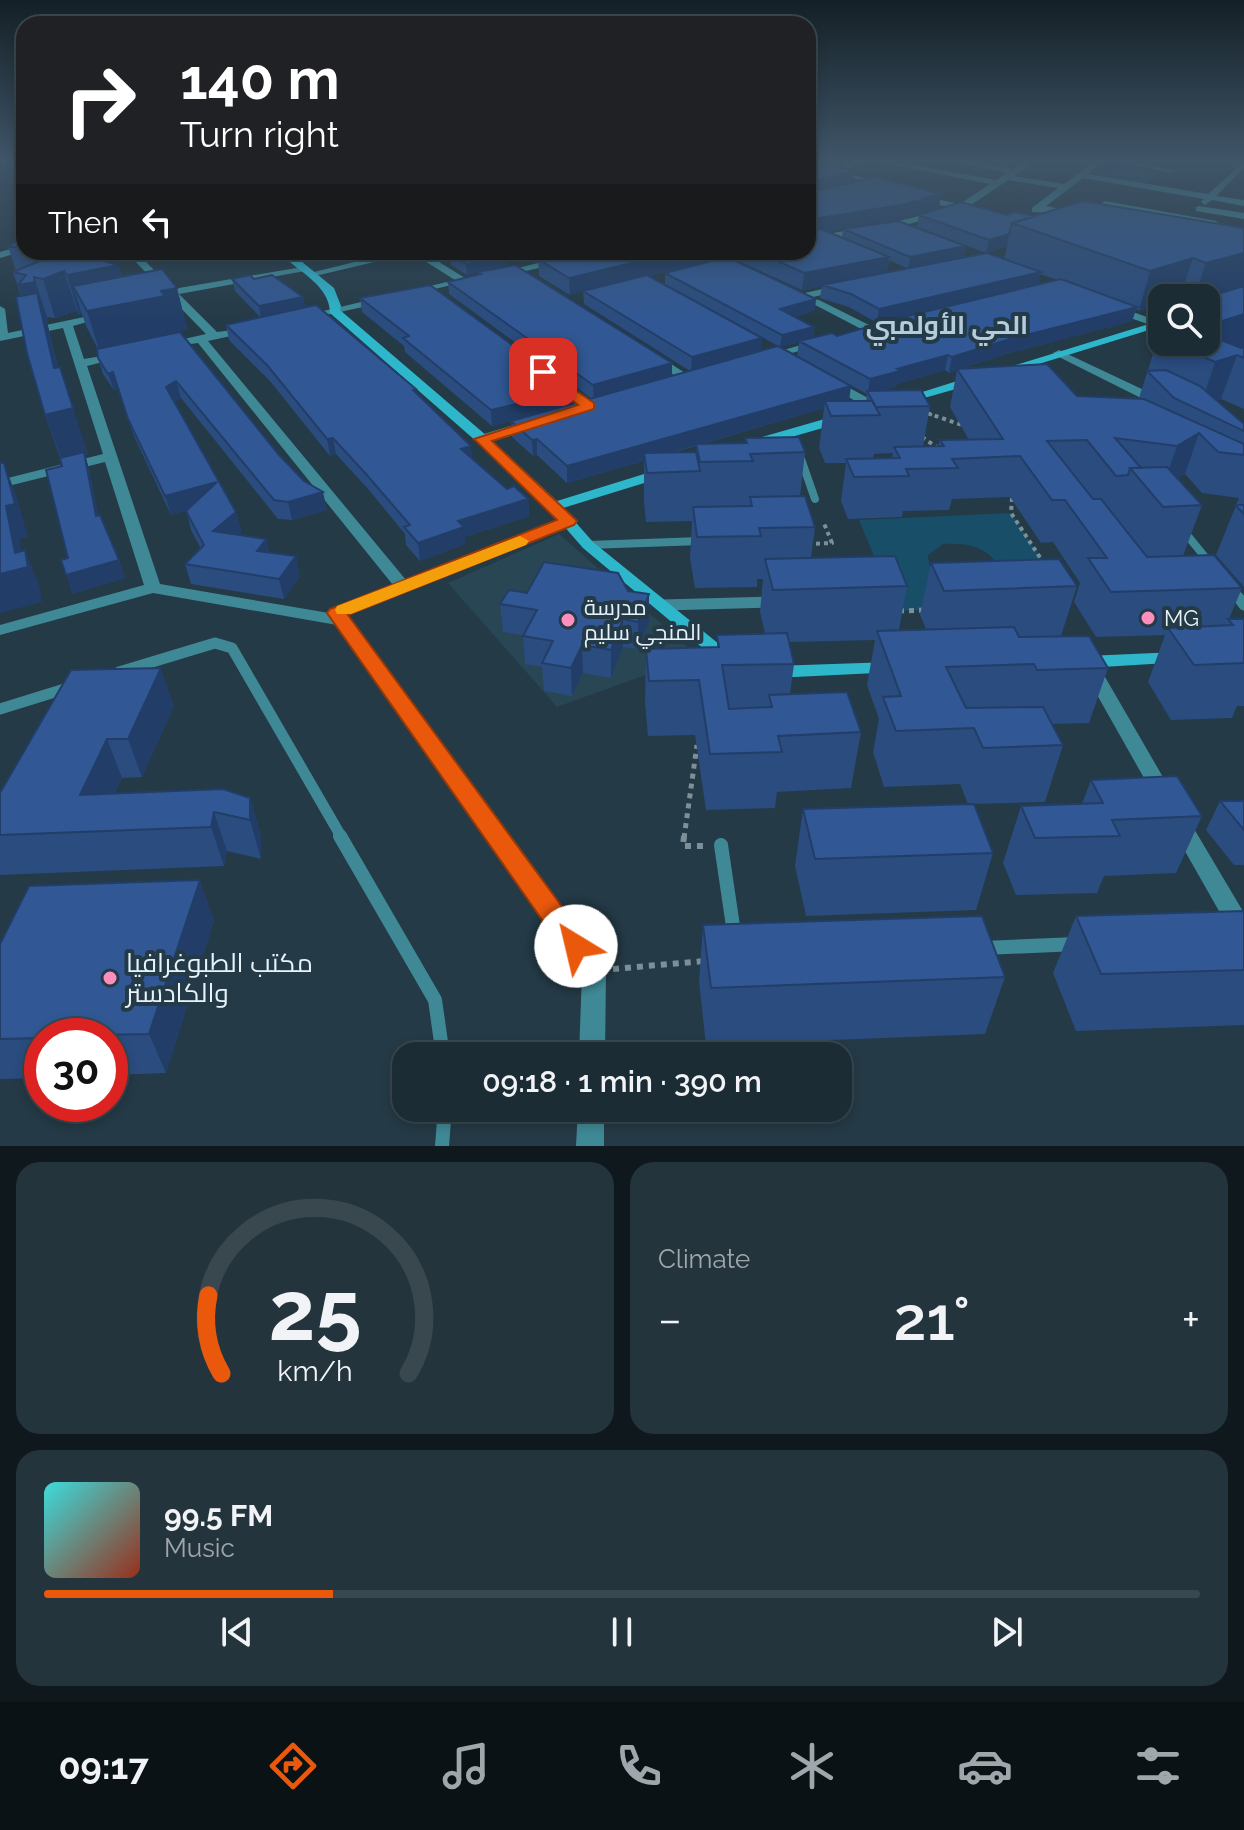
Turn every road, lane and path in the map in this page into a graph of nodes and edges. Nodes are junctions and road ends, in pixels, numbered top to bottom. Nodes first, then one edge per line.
1 (941, 213) edge
2 (1178, 213) edge
3 (1194, 213) edge
4 (1191, 216) junction
5 (1244, 216) edge
6 (897, 226) junction
7 (1228, 226) edge
8 (912, 231) edge
9 (820, 237) junction
10 (816, 238) edge
11 (849, 250) edge
12 (139, 260) edge
13 (294, 260) edge
14 (373, 260) edge
15 (430, 260) edge
16 (447, 260) edge
17 (540, 260) edge
18 (564, 260) edge
19 (718, 260) edge
20 (731, 260) edge
21 (369, 261) junction
22 (435, 263) junction
23 (546, 263) junction
24 (722, 263) junction
25 (382, 270) dead end
26 (517, 270) junction
27 (308, 271) junction
28 (753, 274) edge
29 (491, 275) edge
30 (477, 278) edge
31 (529, 278) edge
32 (463, 281) junction
33 (847, 287) edge
34 (430, 289) junction
35 (790, 291) edge
36 (402, 295) edge
37 (176, 296) junction
38 (803, 296) junction
39 (389, 298) edge
40 (442, 298) edge
41 (165, 303) edge
42 (1103, 304) edge
43 (0, 309) edge
44 (334, 311) junction
45 (109, 315) edge
46 (1148, 320) edge
47 (289, 321) edge
48 (67, 324) junction
49 (259, 327) edge
50 (886, 327) edge
51 (1148, 327) edge
52 (871, 330) junction
53 (856, 334) edge
54 (207, 337) junction
55 (2, 338) edge
56 (826, 342) edge
57 (768, 346) edge
58 (155, 348) edge
59 (140, 351) edge
60 (647, 353) edge
61 (781, 353) junction
62 (1059, 353) junction
63 (754, 360) edge
64 (795, 361) edge
65 (79, 364) junction
66 (540, 370) edge
67 (700, 374) edge
68 (822, 377) edge
69 (687, 378) junction
70 (673, 382) edge
71 (603, 402) edge
72 (896, 403) junction
73 (589, 406) junction
74 (1167, 406) edge
75 (877, 408) junction
76 (573, 411) edge
77 (543, 420) edge
78 (975, 429) dead end
79 (791, 433) junction
80 (920, 436) edge
81 (482, 439) junction
82 (747, 447) edge
83 (941, 450) edge
84 (112, 456) junction
85 (672, 469) edge
86 (0, 484) edge
87 (1014, 494) dead end
88 (815, 499) dead end
89 (554, 506) junction
90 (568, 521) junction
91 (823, 521) dead end
92 (1176, 522) edge
93 (712, 541) edge
94 (803, 544) edge
95 (588, 545) junction
96 (1212, 566) edge
97 (1049, 572) edge
98 (1221, 577) edge
99 (153, 588) junction
100 (404, 588) junction
101 (789, 602) edge
102 (663, 605) junction
103 (1244, 605) edge
104 (930, 610) dead end
105 (897, 611) edge
106 (343, 621) junction
107 (0, 630) edge
108 (1197, 658) edge
109 (908, 668) edge
110 (100, 678) edge
111 (86, 682) edge
112 (0, 709) edge
113 (697, 745) dead end
114 (721, 845) joint
115 (1239, 937) edge
116 (736, 943) edge
117 (1086, 944) edge
118 (975, 948) edge
119 (709, 960) edge
120 (594, 971) junction
121 (441, 1042) edge
122 (592, 1042) edge
123 (444, 1122) edge
124 (591, 1122) edge
125 (442, 1146) edge
126 (590, 1146) edge

1 - 6 street
2 - 4 street
3 - 4 street
4 - 5 street
4 - 7 street
6 - 8 street
6 - 9 street
9 - 10 street
9 - 11 street
12 - 37 street
13 - 27 street
14 - 21 street
15 - 22 street
16 - 22 street
17 - 23 street
18 - 23 street
19 - 24 street
20 - 24 street
21 - 25 street
21 - 27 street
22 - 32 street
23 - 26 street
24 - 28 street
26 - 29 street
26 - 31 street
27 - 37 street
27 - 44 street
30 - 32 street
32 - 34 street
33 - 38 street
34 - 36 street
34 - 40 street
35 - 38 street
37 - 41 street
37 - 54 street
38 - 52 street
39 - 44 street
42 - 46 street
43 - 55 street
44 - 47 street
44 - 81 street
45 - 48 street
48 - 55 street
48 - 65 street
49 - 54 street
50 - 52 street
51 - 62 street
52 - 53 street
54 - 58 street
54 - 100 street
56 - 61 street
57 - 61 street
59 - 65 street
60 - 69 street
61 - 63 street
61 - 64 street
62 - 72 street
62 - 74 street
65 - 84 street
66 - 73 street
67 - 69 street
68 - 75 street
69 - 70 street
71 - 73 street
72 - 75 street
72 - 78 path
73 - 76 street
75 - 79 street
77 - 81 street
79 - 82 street
79 - 88 lane
80 - 83 path
81 - 89 street
84 - 86 street
84 - 99 street
85 - 89 street
87 - 97 path
89 - 90 street
90 - 95 street
90 - 100 street
91 - 94 path
92 - 96 lane
93 - 95 lane
95 - 102 street
98 - 103 lane
99 - 106 street
99 - 107 street
100 - 106 street
101 - 102 lane
102 - 109 street
104 - 105 path
106 - 120 street
108 - 115 street
110 - 121 lane
111 - 112 lane
113 - 114 path
114 - 116 lane
117 - 118 lane
119 - 120 path
120 - 122 street
123 - 125 lane
124 - 126 street

